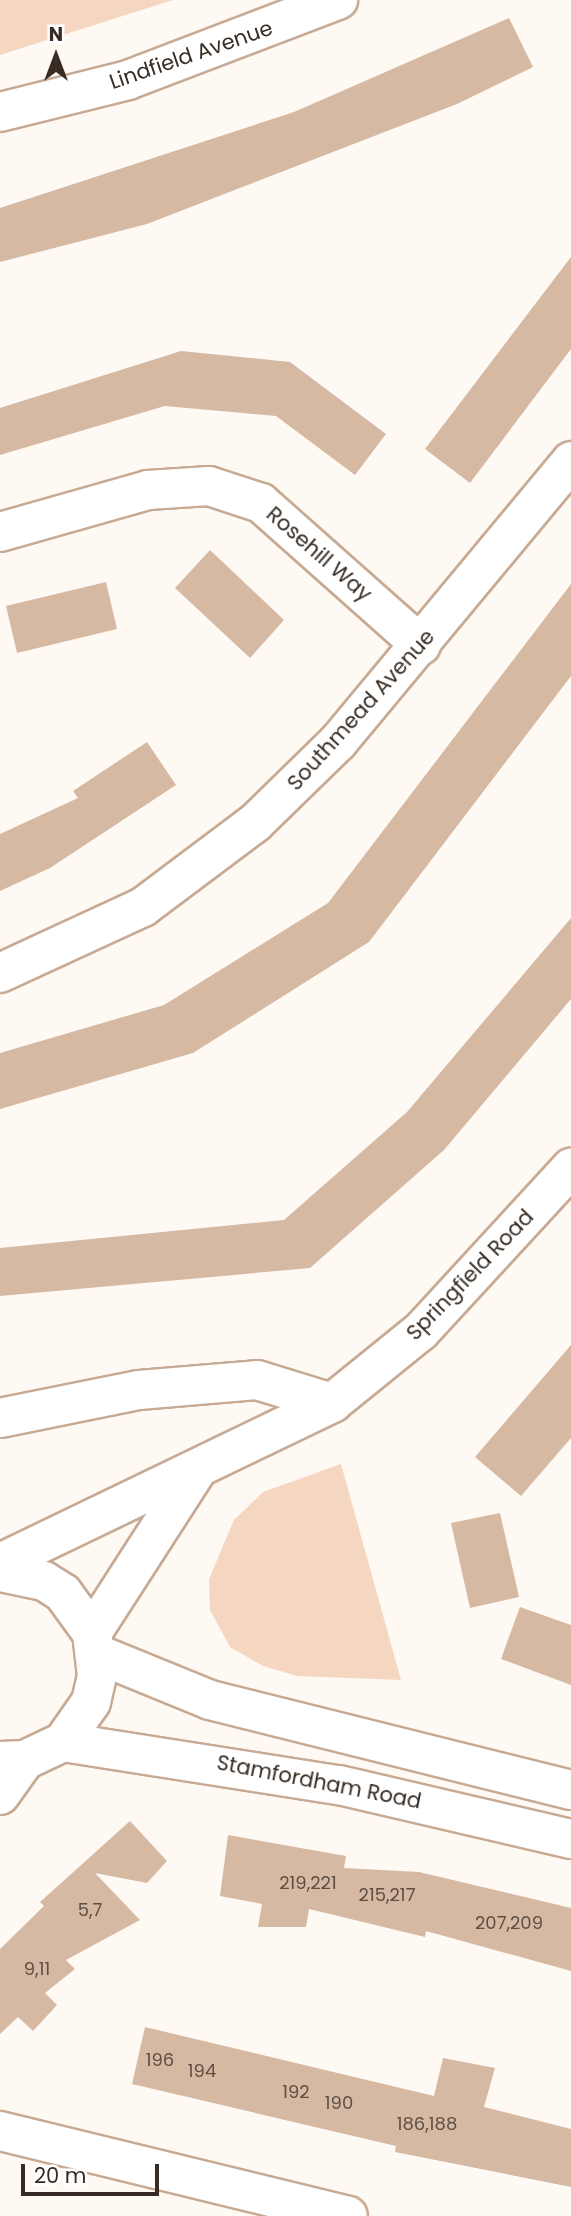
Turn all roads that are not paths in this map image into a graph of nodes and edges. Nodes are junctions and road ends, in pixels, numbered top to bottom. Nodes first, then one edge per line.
1 (338, 0) edge
2 (0, 112) edge
3 (571, 461) edge
4 (0, 533) edge
5 (421, 645) junction
6 (0, 974) edge
7 (571, 1168) edge
8 (332, 1403) junction
9 (0, 1418) edge
10 (198, 1469) junction
11 (0, 1563) edge
12 (0, 1572) edge
13 (93, 1643) junction
14 (63, 1742) junction
15 (13, 1760) edge
16 (571, 1790) edge
17 (0, 1795) edge
18 (571, 1839) edge
19 (0, 2132) edge
20 (249, 2204) edge
21 (348, 2216) edge

1 - 2 street, Lindfield Avenue
3 - 5 street, Southmead Avenue
4 - 5 street, Rosehill Way
5 - 6 street, Southmead Avenue
7 - 8 street, Springfield Road
8 - 9 street
8 - 10 street, Springfield Road
10 - 11 street, Springfield Road
10 - 13 street
12 - 13 street
13 - 14 street
13 - 16 street
14 - 15 street
14 - 18 street, Stamfordham Road
15 - 17 street
19 - 20 street
20 - 21 street

